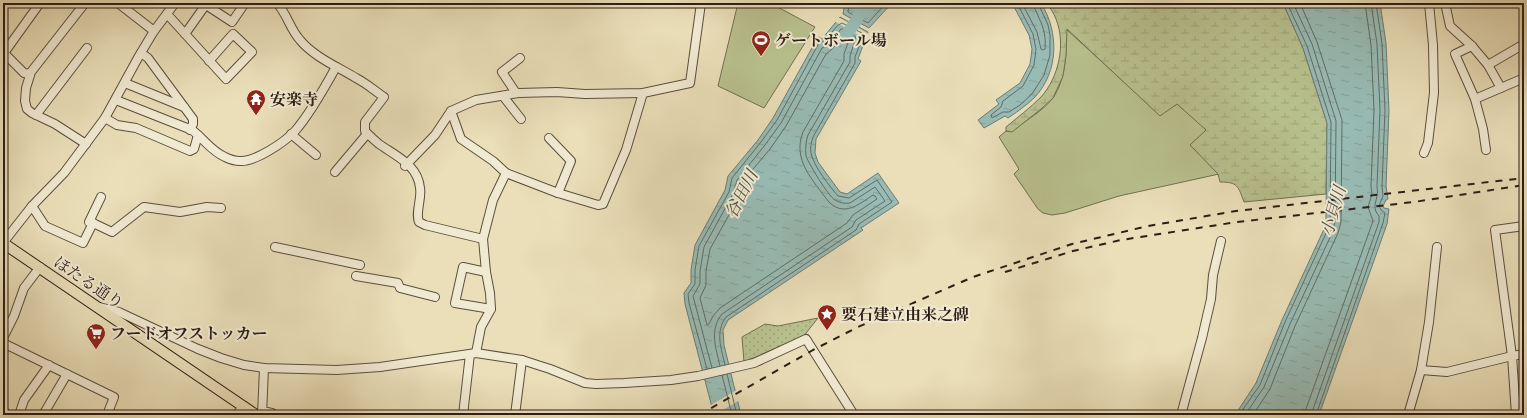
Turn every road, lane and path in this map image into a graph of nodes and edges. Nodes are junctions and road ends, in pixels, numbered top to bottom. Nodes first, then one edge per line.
1 (40, 3) edge
2 (85, 3) edge
3 (118, 3) edge
4 (164, 3) edge
5 (245, 3) edge
6 (277, 3) edge
7 (701, 3) edge
8 (1429, 3) edge
9 (1445, 3) edge
10 (206, 4) edge
11 (171, 8) edge
12 (154, 31) junction
13 (185, 34) junction
14 (1524, 44) edge
15 (1472, 46) junction
16 (87, 48) dead end
17 (4, 52) edge
18 (141, 53) junction
19 (520, 58) dead end
20 (209, 61) junction
21 (1488, 65) junction
22 (336, 67) junction
23 (30, 74) junction
24 (1524, 78) edge
25 (125, 83) junction
26 (1501, 88) junction
27 (643, 92) junction
28 (516, 93) junction
29 (503, 96) junction
30 (1475, 99) junction
31 (116, 100) junction
32 (185, 107) junction
33 (451, 111) junction
34 (36, 115) junction
35 (105, 118) junction
36 (521, 119) dead end
37 (190, 130) junction
38 (291, 134) junction
39 (367, 134) junction
40 (198, 135) junction
41 (549, 138) dead end
42 (86, 144) junction
43 (1486, 150) dead end
44 (1424, 153) dead end
45 (316, 155) dead end
46 (407, 165) junction
47 (335, 172) dead end
48 (506, 173) junction
49 (558, 193) junction
50 (101, 197) dead end
51 (32, 206) junction
52 (222, 208) dead end
53 (93, 223) junction
54 (1524, 226) edge
55 (483, 239) junction
56 (1221, 241) dead end
57 (3, 243) edge
58 (275, 247) dead end
59 (1437, 247) dead end
60 (360, 265) dead end
61 (40, 267) junction
62 (486, 272) junction
63 (356, 276) dead end
64 (435, 297) dead end
65 (98, 307) junction
66 (491, 309) junction
67 (3, 338) edge
68 (3, 343) edge
69 (473, 353) junction
70 (1524, 354) edge
71 (1512, 356) junction
72 (522, 360) junction
73 (49, 365) junction
74 (264, 368) junction
75 (1421, 370) junction
76 (67, 374) junction
77 (244, 406) junction
78 (3, 411) edge
79 (260, 414) edge
80 (8, 415) edge
81 (19, 415) edge
82 (43, 415) edge
83 (107, 415) edge
84 (236, 415) edge
85 (275, 415) edge
86 (463, 415) edge
87 (515, 415) edge
88 (854, 415) edge
89 (1181, 415) edge
90 (1408, 415) edge
91 (1516, 415) edge

1 - 17 street
2 - 23 street
3 - 12 street
4 - 11 street
5 - 10 street
6 - 22 street
7 - 27 street
8 - 44 street
9 - 15 street
10 - 13 street
11 - 12 street
11 - 13 street
12 - 18 street
13 - 20 street
14 - 21 street
15 - 21 street
15 - 30 street
16 - 34 street
17 - 23 street
18 - 25 street
18 - 32 street
19 - 28 street
20 - 20 street
21 - 26 street
22 - 38 street
22 - 39 street
23 - 34 street
24 - 26 street
25 - 31 street
25 - 32 street
26 - 30 street
27 - 28 street
27 - 49 street
28 - 29 street
29 - 33 street
29 - 36 street
30 - 43 street
31 - 35 street
31 - 37 street
32 - 37 street
33 - 46 street
33 - 48 street
34 - 42 street
35 - 40 street
35 - 42 street
37 - 40 street
38 - 40 street
38 - 45 street
39 - 46 street
39 - 47 street
41 - 49 street
42 - 51 street
46 - 55 street
48 - 49 street
48 - 55 street
50 - 53 street
51 - 53 street
51 - 57 street
52 - 53 street
54 - 71 street
55 - 62 street
56 - 89 street
57 - 61 main road, ほたる通り
58 - 60 street
59 - 75 street
61 - 65 main road, ほたる通り
61 - 67 street
62 - 66 street
62 - 66 street
63 - 64 street
65 - 74 street
65 - 77 main road, ほたる通り
66 - 69 street
68 - 73 street
69 - 72 street
69 - 74 street
69 - 86 street
70 - 71 street
71 - 75 street
71 - 91 street
72 - 87 street
72 - 88 street
73 - 76 street
73 - 81 street
74 - 79 street
75 - 90 street
76 - 82 street
76 - 83 street
77 - 79 main road, ほたる通り
77 - 84 street
78 - 80 street
79 - 85 street

